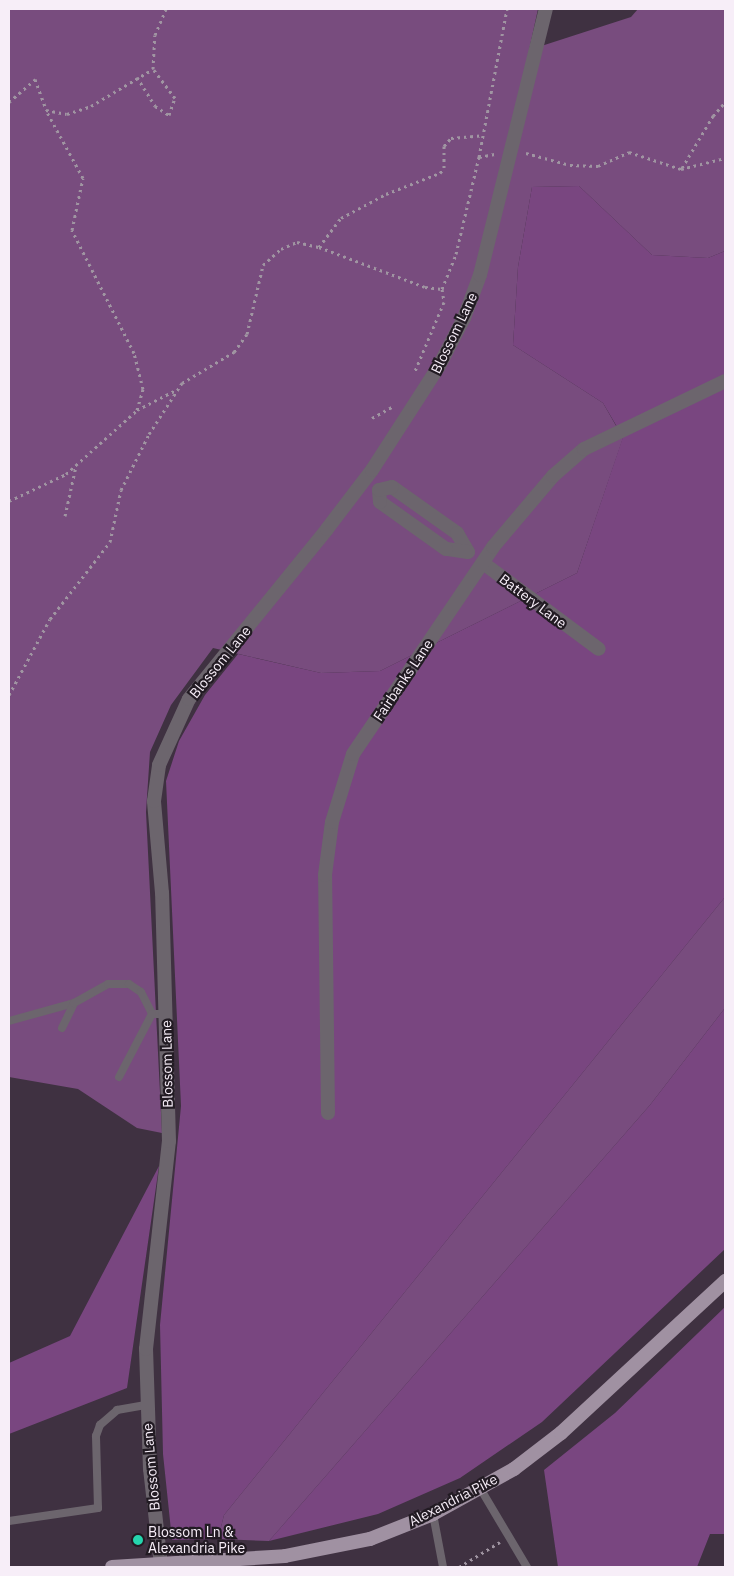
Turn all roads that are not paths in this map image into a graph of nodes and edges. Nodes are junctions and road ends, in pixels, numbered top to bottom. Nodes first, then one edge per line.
1 (546, 9) edge
2 (725, 381) edge
3 (366, 478) junction
4 (379, 490) junction
5 (468, 552) junction
6 (483, 563) junction
7 (599, 649) dead end
8 (74, 1003) junction
9 (159, 1014) junction
10 (9, 1020) edge
11 (62, 1028) dead end
12 (119, 1077) dead end
13 (328, 1113) dead end
14 (725, 1281) edge
15 (146, 1405) junction
16 (480, 1488) junction
17 (432, 1514) junction
18 (9, 1521) edge
19 (161, 1565) junction
20 (182, 1565) edge
21 (212, 1565) edge
22 (112, 1567) edge
23 (443, 1567) edge
24 (527, 1567) edge

1 - 3 street, Blossom Lane
2 - 6 street, Fairbanks Lane
3 - 4 lane, Battery Lane
3 - 9 street, Blossom Lane
4 - 5 street, Battery Lane
4 - 5 street, Battery Lane
5 - 6 lane, Battery Lane
6 - 7 street, Battery Lane
6 - 13 street, Fairbanks Lane
8 - 9 lane
8 - 10 lane
8 - 11 lane
9 - 12 lane
9 - 15 street, Blossom Lane
14 - 16 main road, Alexandria Pike
15 - 18 lane
15 - 19 street, Blossom Lane
16 - 17 main road, Alexandria Pike
16 - 24 lane
17 - 21 main road, Alexandria Pike
17 - 23 lane
19 - 20 main road, Alexandria Pike
19 - 22 main road, Alexandria Pike
20 - 21 main road, Alexandria Pike

